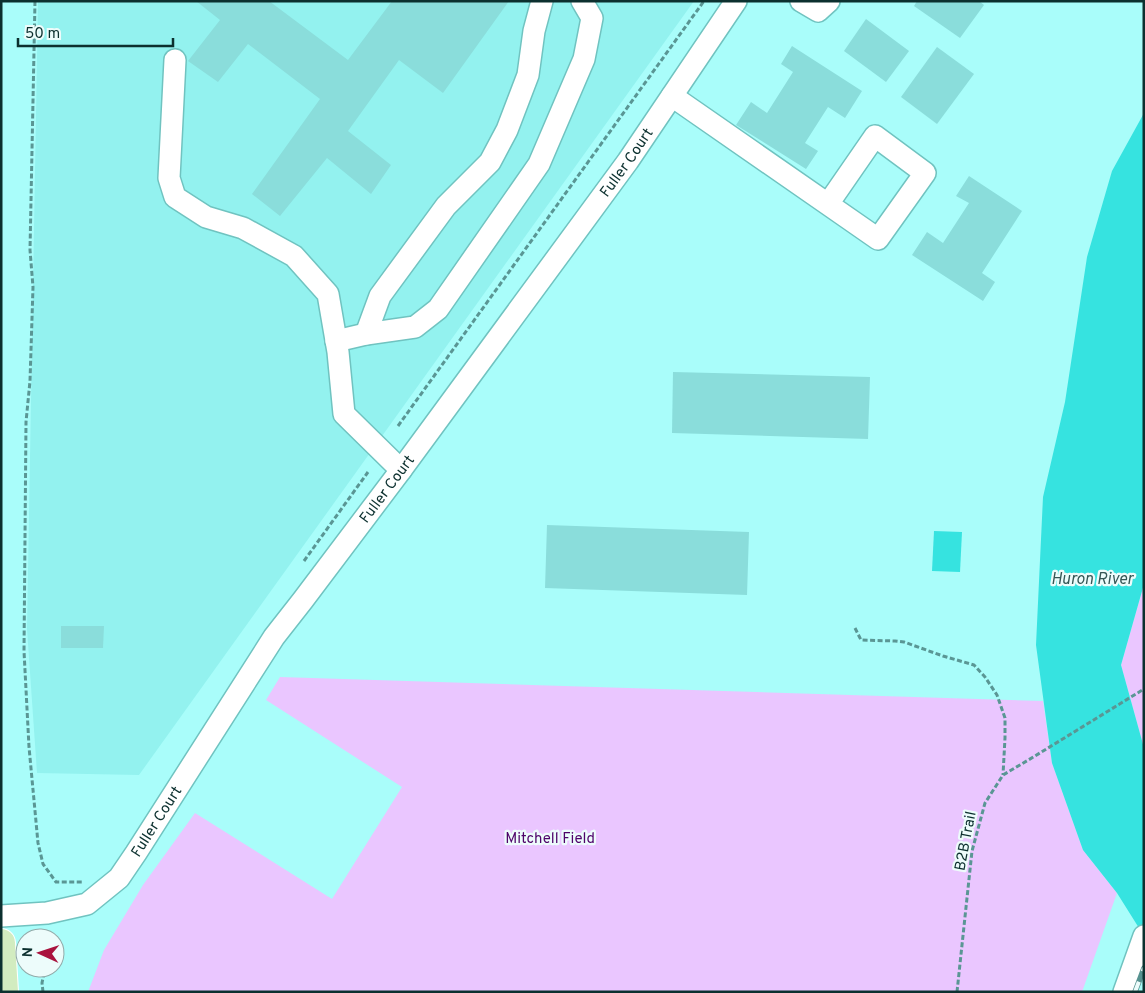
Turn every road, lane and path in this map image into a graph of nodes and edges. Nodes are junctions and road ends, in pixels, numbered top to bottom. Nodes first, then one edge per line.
1 (35, 1) edge
2 (542, 1) edge
3 (582, 1) edge
4 (704, 1) edge
5 (736, 1) edge
6 (802, 1) edge
7 (829, 1) edge
8 (174, 60) dead end
9 (672, 96) junction
10 (828, 204) junction
11 (366, 334) junction
12 (336, 341) junction
13 (398, 426) dead end
14 (401, 470) junction
15 (368, 472) dead end
16 (303, 562) dead end
17 (855, 628) dead end
18 (1144, 689) edge
19 (1003, 775) junction
20 (34, 852) dead end
21 (40, 852) junction
22 (56, 882) dead end
23 (1, 916) edge
24 (1142, 941) edge
25 (1, 943) edge
26 (43, 978) edge
27 (42, 983) junction
28 (36, 984) dead end
29 (4, 992) edge
30 (43, 992) edge
31 (957, 992) edge
32 (1124, 992) edge

1 - 21 path
2 - 11 street
3 - 11 street
4 - 13 path
5 - 9 street, Fuller Court
6 - 7 street
8 - 12 street
9 - 10 street
9 - 14 street, Fuller Court
10 - 10 street
11 - 12 street
12 - 14 street
14 - 23 street, Fuller Court
15 - 16 path
17 - 19 path
18 - 19 path, B2B Trail
19 - 31 path, B2B Trail
20 - 21 path
21 - 22 path
24 - 32 street
25 - 29 main road
26 - 27 path
27 - 28 path
27 - 30 path

